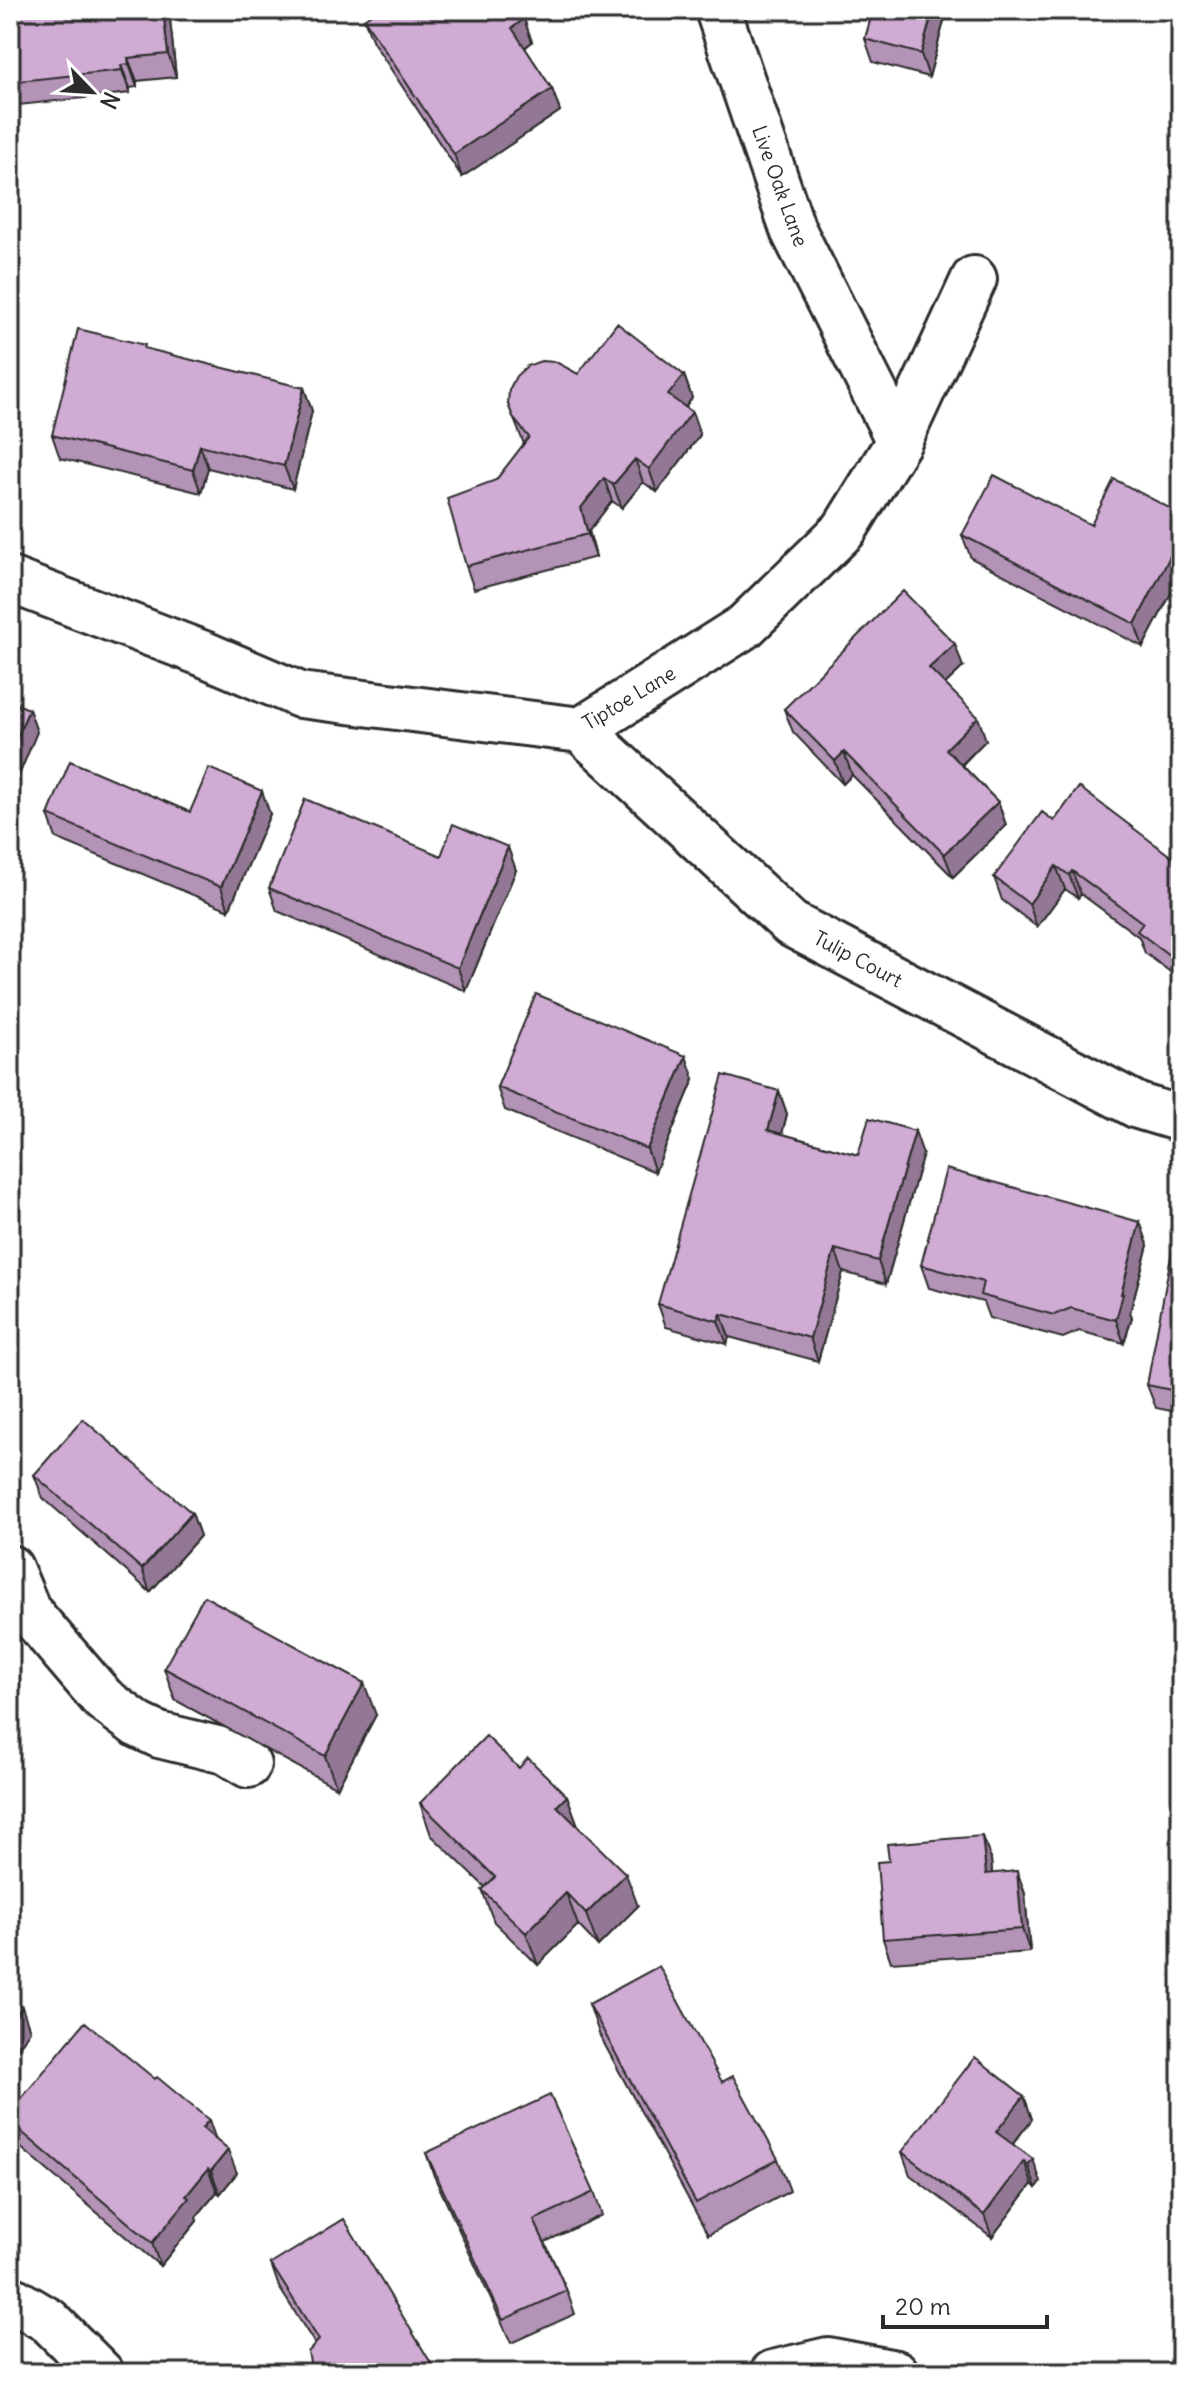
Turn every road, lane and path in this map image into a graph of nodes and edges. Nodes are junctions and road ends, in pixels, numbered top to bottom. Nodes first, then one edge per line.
1 (718, 10) edge
2 (974, 279) dead end
3 (899, 441) junction
4 (10, 580) edge
5 (581, 730) junction
6 (1181, 1119) edge
7 (10, 1568) edge
8 (248, 1765) dead end
9 (10, 2298) edge
10 (101, 2373) edge
11 (773, 2373) edge
12 (896, 2373) edge

1 - 3 street, Live Oak Lane
2 - 3 street, Tiptoe Lane
3 - 5 street, Tiptoe Lane
4 - 5 street, Tiptoe Lane
5 - 6 street, Tulip Court
7 - 8 street
9 - 10 street
11 - 12 street

